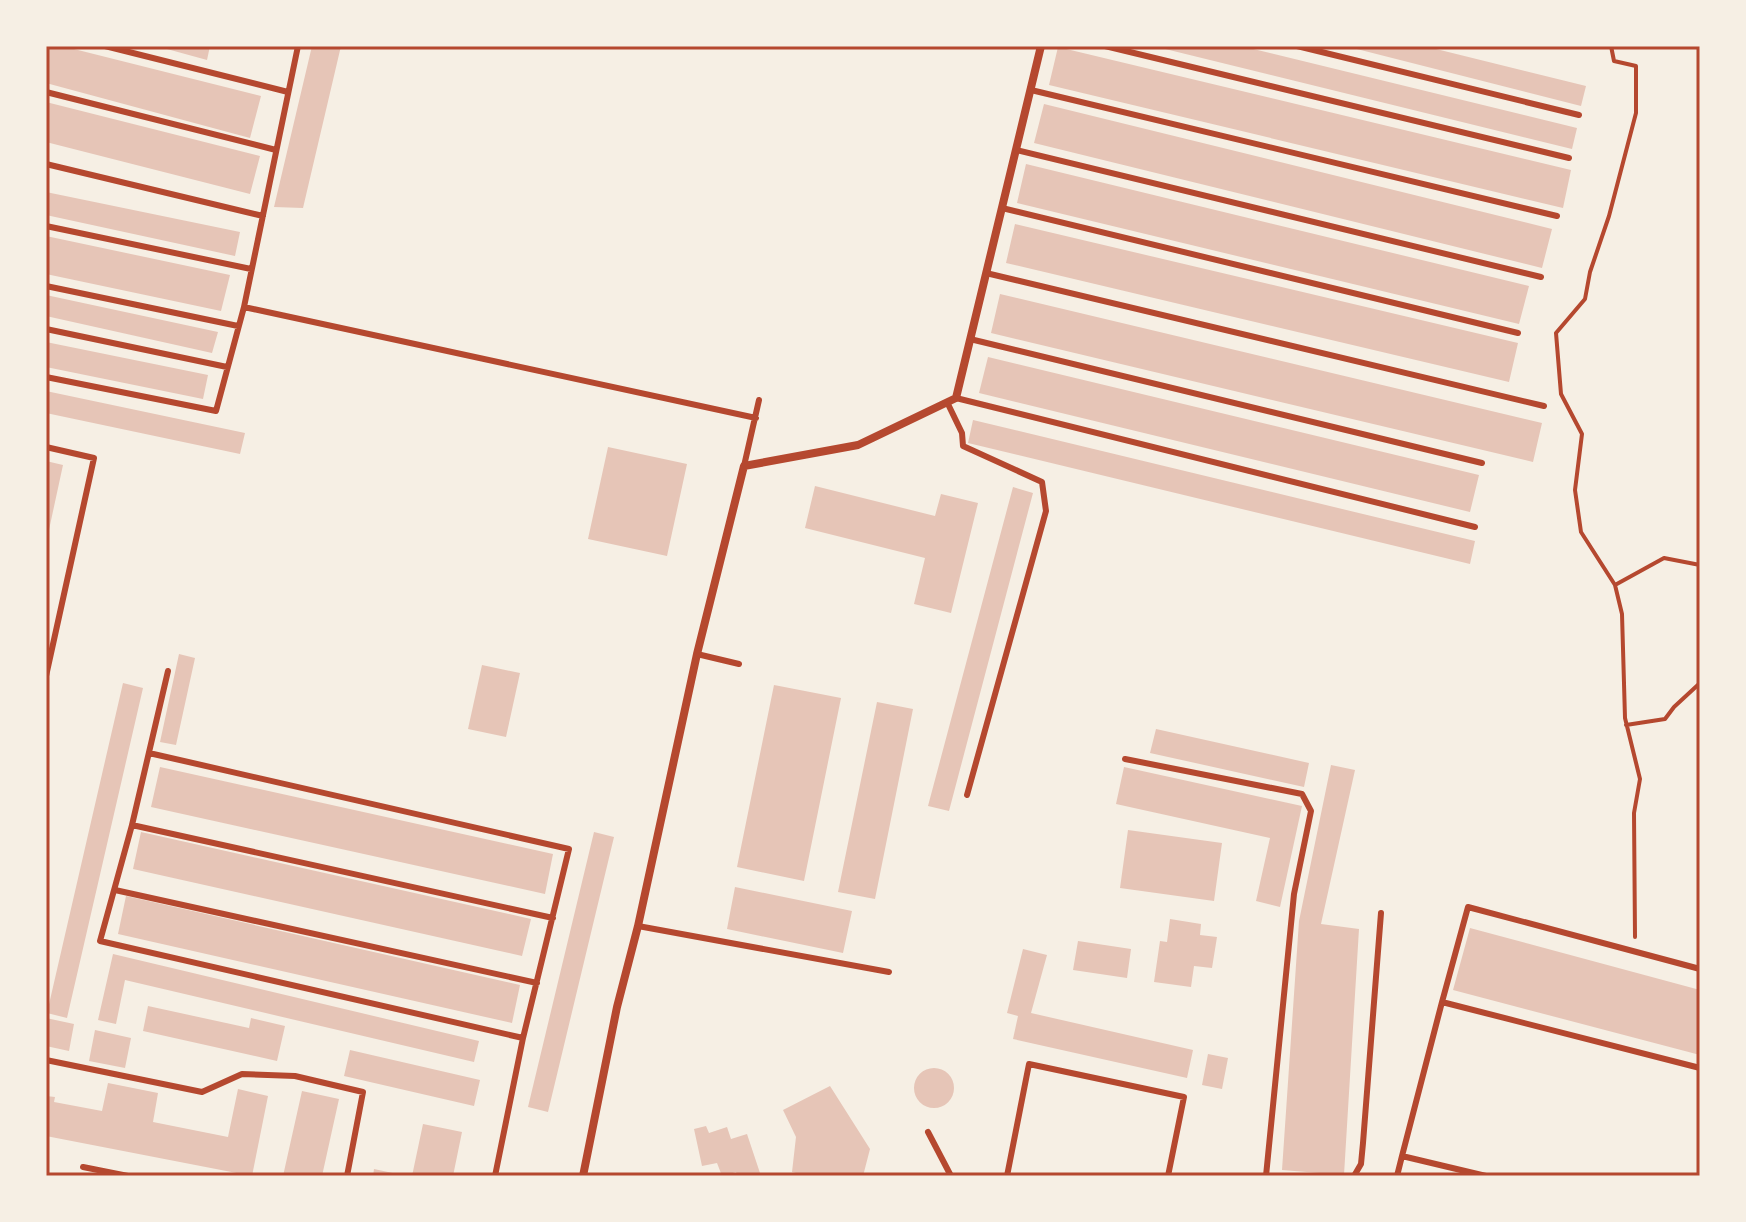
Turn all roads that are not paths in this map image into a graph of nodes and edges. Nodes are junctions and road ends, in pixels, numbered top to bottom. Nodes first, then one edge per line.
1 (105, 46) edge
2 (298, 46) edge
3 (1041, 46) edge
4 (1105, 46) edge
5 (1297, 46) edge
6 (1031, 90) junction
7 (46, 92) edge
8 (288, 92) junction
9 (1579, 115) dead end
10 (276, 150) junction
11 (1016, 150) junction
12 (1569, 158) dead end
13 (46, 164) edge
14 (1002, 208) junction
15 (263, 216) junction
16 (1557, 216) dead end
17 (46, 226) edge
18 (251, 269) junction
19 (986, 273) junction
20 (1541, 277) dead end
21 (46, 286) edge
22 (244, 307) junction
23 (238, 326) junction
24 (46, 329) edge
25 (1518, 333) dead end
26 (970, 339) junction
27 (227, 367) junction
28 (46, 377) edge
29 (759, 400) dead end
30 (952, 400) junction
31 (1544, 406) dead end
32 (756, 418) junction
33 (46, 447) edge
34 (1482, 463) dead end
35 (744, 466) junction
36 (1475, 527) dead end
37 (697, 654) junction
38 (739, 664) dead end
39 (168, 671) dead end
40 (46, 676) edge
41 (149, 753) junction
42 (1125, 759) dead end
43 (967, 795) dead end
44 (132, 825) junction
45 (115, 890) junction
46 (1381, 913) dead end
47 (553, 918) junction
48 (638, 926) junction
49 (1700, 969) edge
50 (889, 972) dead end
51 (537, 983) junction
52 (1442, 1002) junction
53 (523, 1038) junction
54 (46, 1060) edge
55 (1700, 1068) edge
56 (928, 1132) dead end
57 (1402, 1156) junction
58 (83, 1167) dead end
59 (128, 1176) edge
60 (347, 1176) edge
61 (495, 1176) edge
62 (583, 1176) edge
63 (951, 1176) edge
64 (1007, 1176) edge
65 (1171, 1176) edge
66 (1266, 1176) edge
67 (1354, 1176) edge
68 (1397, 1176) edge
69 (1486, 1176) edge

1 - 8 lane
2 - 8 lane
3 - 6 street
4 - 12 lane
5 - 9 lane
6 - 11 street
6 - 16 lane
7 - 10 lane
8 - 10 lane
10 - 15 lane
11 - 14 street
11 - 20 lane
13 - 15 lane
14 - 19 street
14 - 25 lane
15 - 18 lane
17 - 18 lane
18 - 22 lane
19 - 26 street
19 - 31 lane
21 - 23 lane
22 - 23 lane
22 - 32 lane
23 - 27 lane
24 - 27 lane
26 - 30 street
26 - 34 lane
27 - 28 lane
29 - 32 lane
30 - 35 street
30 - 36 lane
30 - 43 lane
32 - 35 lane
33 - 40 lane
35 - 37 street
37 - 38 lane
37 - 48 street
39 - 41 lane
41 - 44 lane
41 - 47 lane
42 - 66 lane
44 - 45 lane
44 - 47 lane
45 - 51 lane
45 - 53 lane
46 - 67 lane
47 - 51 lane
48 - 50 lane
48 - 62 street
49 - 52 lane
51 - 53 lane
52 - 55 lane
52 - 57 lane
53 - 61 lane
54 - 60 lane
56 - 63 lane
57 - 68 lane
57 - 69 lane
58 - 59 lane
64 - 65 lane

